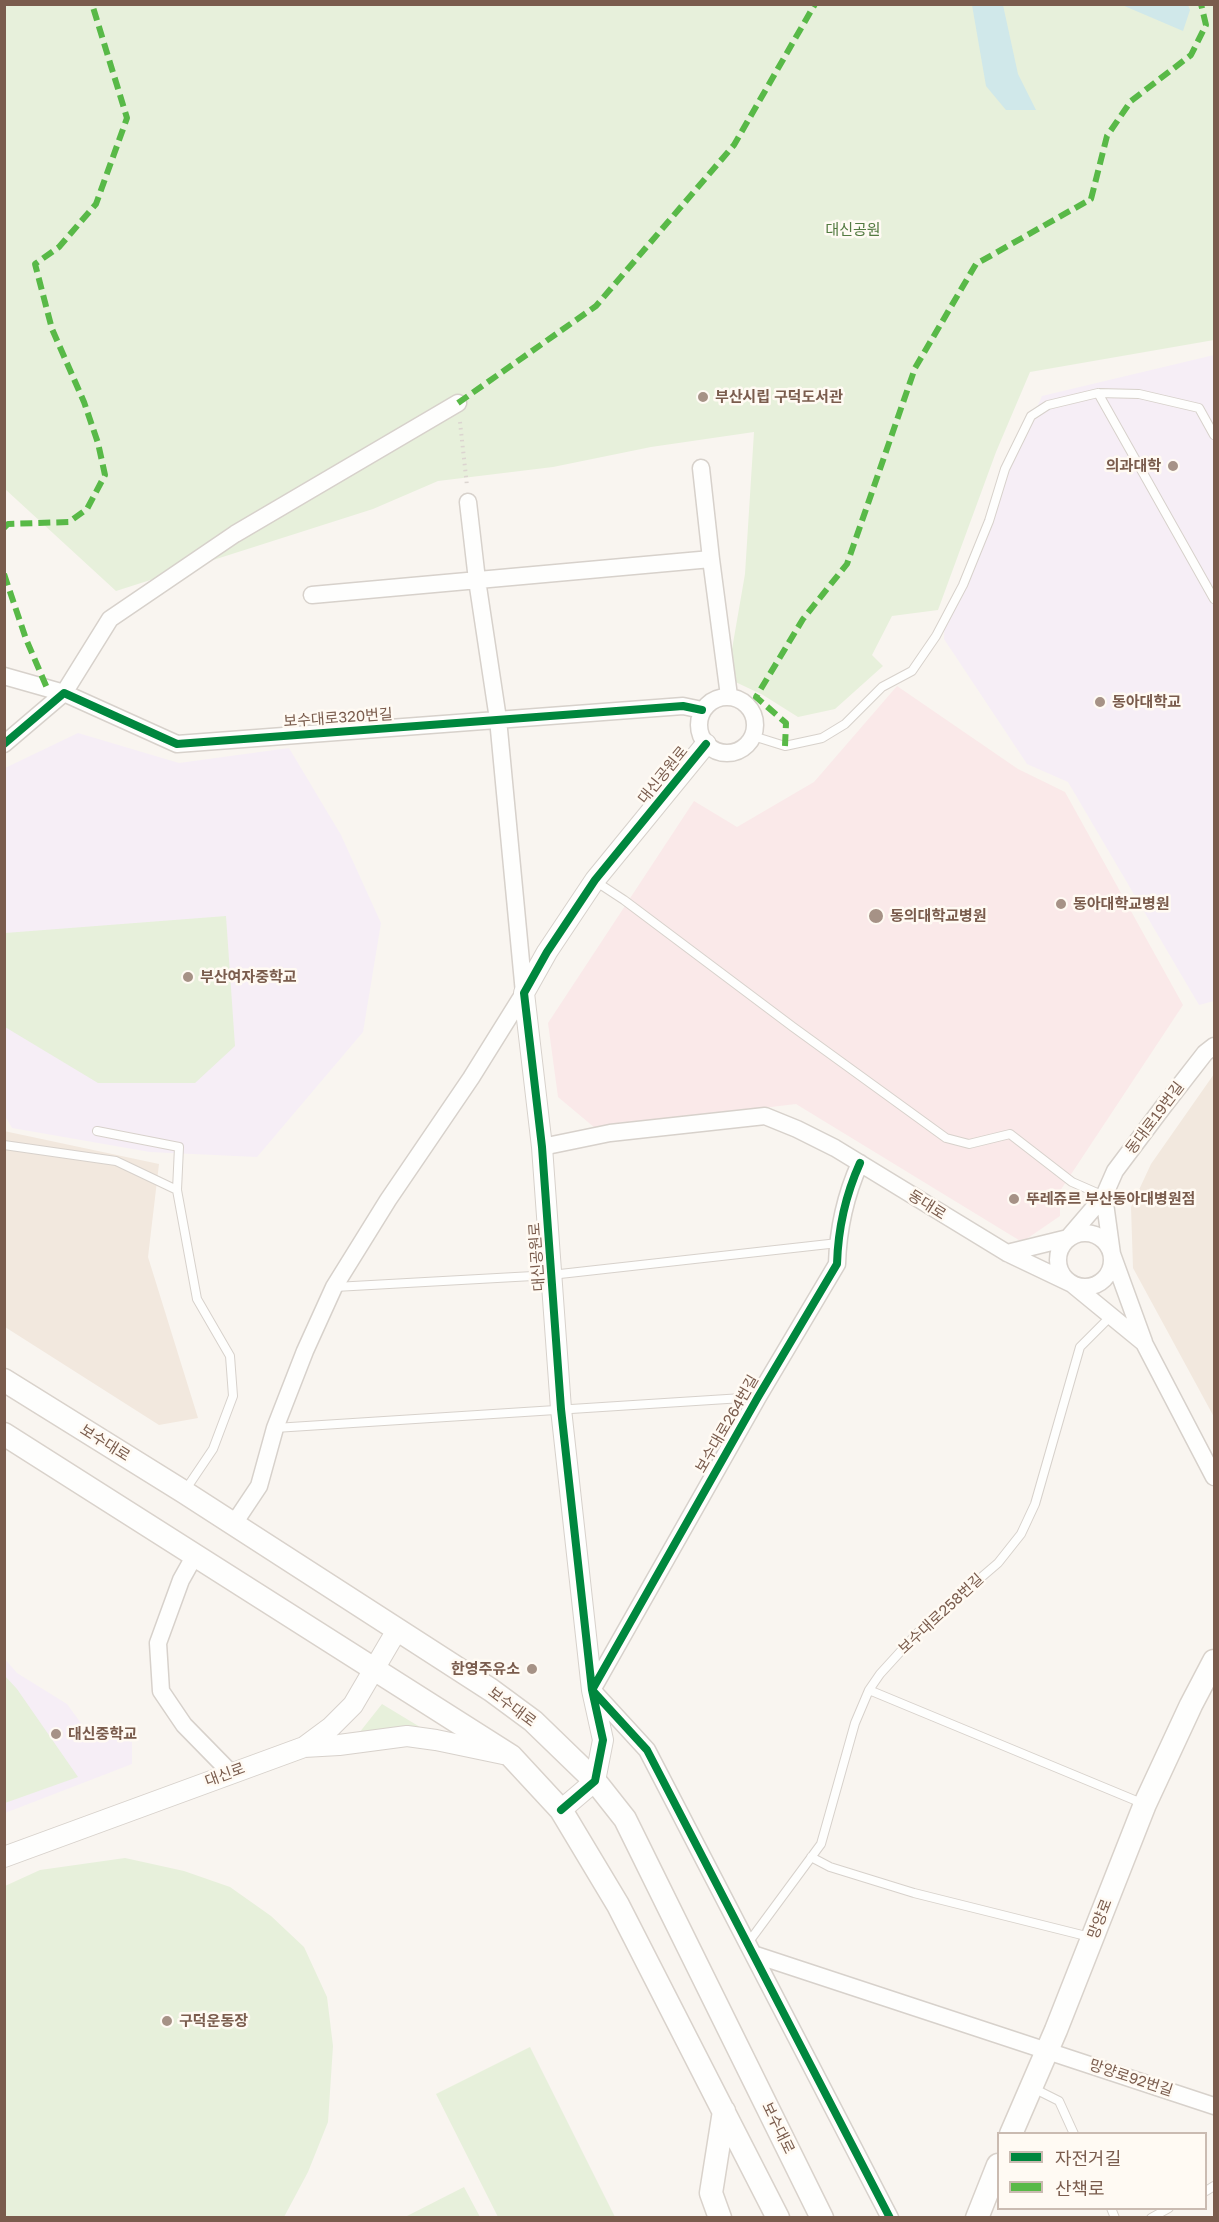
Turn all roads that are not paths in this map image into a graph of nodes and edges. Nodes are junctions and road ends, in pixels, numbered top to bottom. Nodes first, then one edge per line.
1 (1098, 393) junction
2 (458, 402) road end
3 (1215, 435) edge
4 (701, 468) dead end
5 (468, 502) road end
6 (711, 559) junction
7 (477, 580) junction
8 (312, 595) dead end
9 (1215, 599) edge
10 (4, 676) edge
11 (64, 693) junction
12 (729, 696) junction
13 (702, 710) junction
14 (498, 719) junction
15 (753, 736) junction
16 (4, 744) edge
17 (706, 744) junction
18 (594, 880) junction
19 (524, 993) junction
20 (1215, 1046) edge
21 (97, 1131) dead end
22 (4, 1145) edge
23 (542, 1147) junction
24 (860, 1163) junction
25 (177, 1190) junction
26 (1104, 1196) junction
27 (1068, 1238) junction
28 (838, 1243) junction
29 (1007, 1254) junction
30 (1112, 1254) junction
31 (551, 1275) junction
32 (1072, 1284) junction
33 (334, 1287) junction
34 (1111, 1316) junction
35 (1144, 1343) junction
36 (4, 1380) edge
37 (758, 1397) junction
38 (561, 1408) junction
39 (275, 1428) junction
40 (4, 1434) edge
41 (1215, 1478) edge
42 (184, 1492) junction
43 (233, 1525) junction
44 (195, 1555) junction
45 (397, 1630) junction
46 (1215, 1661) edge
47 (375, 1669) junction
48 (592, 1690) junction
49 (869, 1690) junction
50 (1215, 1692) edge
51 (1191, 1705) junction
52 (304, 1747) junction
53 (511, 1756) junction
54 (231, 1773) junction
55 (595, 1781) junction
56 (1145, 1804) junction
57 (561, 1810) junction
58 (4, 1857) edge
59 (811, 1857) junction
60 (1093, 1938) junction
61 (750, 1949) junction
62 (1047, 2050) junction
63 (1030, 2087) junction
64 (1215, 2106) edge
65 (724, 2111) junction
66 (1011, 2132) edge
67 (1074, 2132) edge
68 (997, 2170) edge
69 (1165, 2210) edge
70 (720, 2217) edge
71 (778, 2217) edge
72 (822, 2217) edge
73 (890, 2217) edge
74 (977, 2217) edge
75 (1151, 2217) edge

1 - 3 lane
1 - 9 lane
1 - 15 lane
2 - 11 street
4 - 6 street
5 - 7 street, 대신공원로
6 - 7 street
6 - 12 street
7 - 8 street
7 - 14 street, 대신공원로
10 - 11 street, 보수대로320번길
11 - 14 street, 보수대로320번길
11 - 16 street
12 - 13 street
12 - 15 street
13 - 14 street, 보수대로320번길
13 - 17 street
14 - 19 street, 대신공원로
15 - 17 street
17 - 18 street, 대신공원로
18 - 19 street, 대신공원로
18 - 26 lane
19 - 23 street, 대신공원로
19 - 33 street, 대신공원로
20 - 26 street, 동대로19번길
21 - 25 lane
22 - 25 lane
23 - 24 street, 동대로
23 - 31 street, 대신공원로
24 - 28 street, 보수대로264번길
24 - 29 street, 동대로
25 - 42 lane
26 - 27 street
26 - 30 street
27 - 29 street
27 - 30 street
27 - 32 street
28 - 31 lane
28 - 37 street, 보수대로264번길
29 - 32 street, 동대로
30 - 32 street
30 - 35 street
31 - 33 lane
31 - 38 street, 대신공원로
32 - 34 street, 동대로
33 - 39 street, 대신공원로
34 - 35 street, 동대로
34 - 49 lane, 보수대로258번길
35 - 41 street, 동대로
36 - 42 main road, 보수대로
37 - 38 lane
37 - 48 street, 보수대로264번길
38 - 39 lane
38 - 48 street, 대신공원로
39 - 43 street, 대신공원로
40 - 44 main road
42 - 43 main road, 보수대로
43 - 45 main road, 보수대로
44 - 47 main road
44 - 54 street
45 - 47 street, 대신로
45 - 55 main road, 보수대로
46 - 51 main road, 망양로
47 - 52 street, 대신로
47 - 53 main road
48 - 55 street, 대신공원로
48 - 61 street
49 - 56 lane
49 - 59 lane, 보수대로258번길
50 - 51 main road
51 - 56 main road, 망양로
52 - 53 street
52 - 54 street, 대신로
53 - 57 main road
54 - 58 street, 대신로
55 - 57 street
55 - 72 main road, 보수대로
56 - 60 main road, 망양로
57 - 65 main road
59 - 60 lane
59 - 61 lane, 보수대로258번길
60 - 62 main road, 망양로
61 - 62 street
61 - 73 street
62 - 63 main road, 망양로
62 - 64 street, 망양로92번길
63 - 66 main road, 망양로
63 - 67 lane
65 - 70 main road
65 - 71 main road
68 - 74 main road
69 - 75 lane

